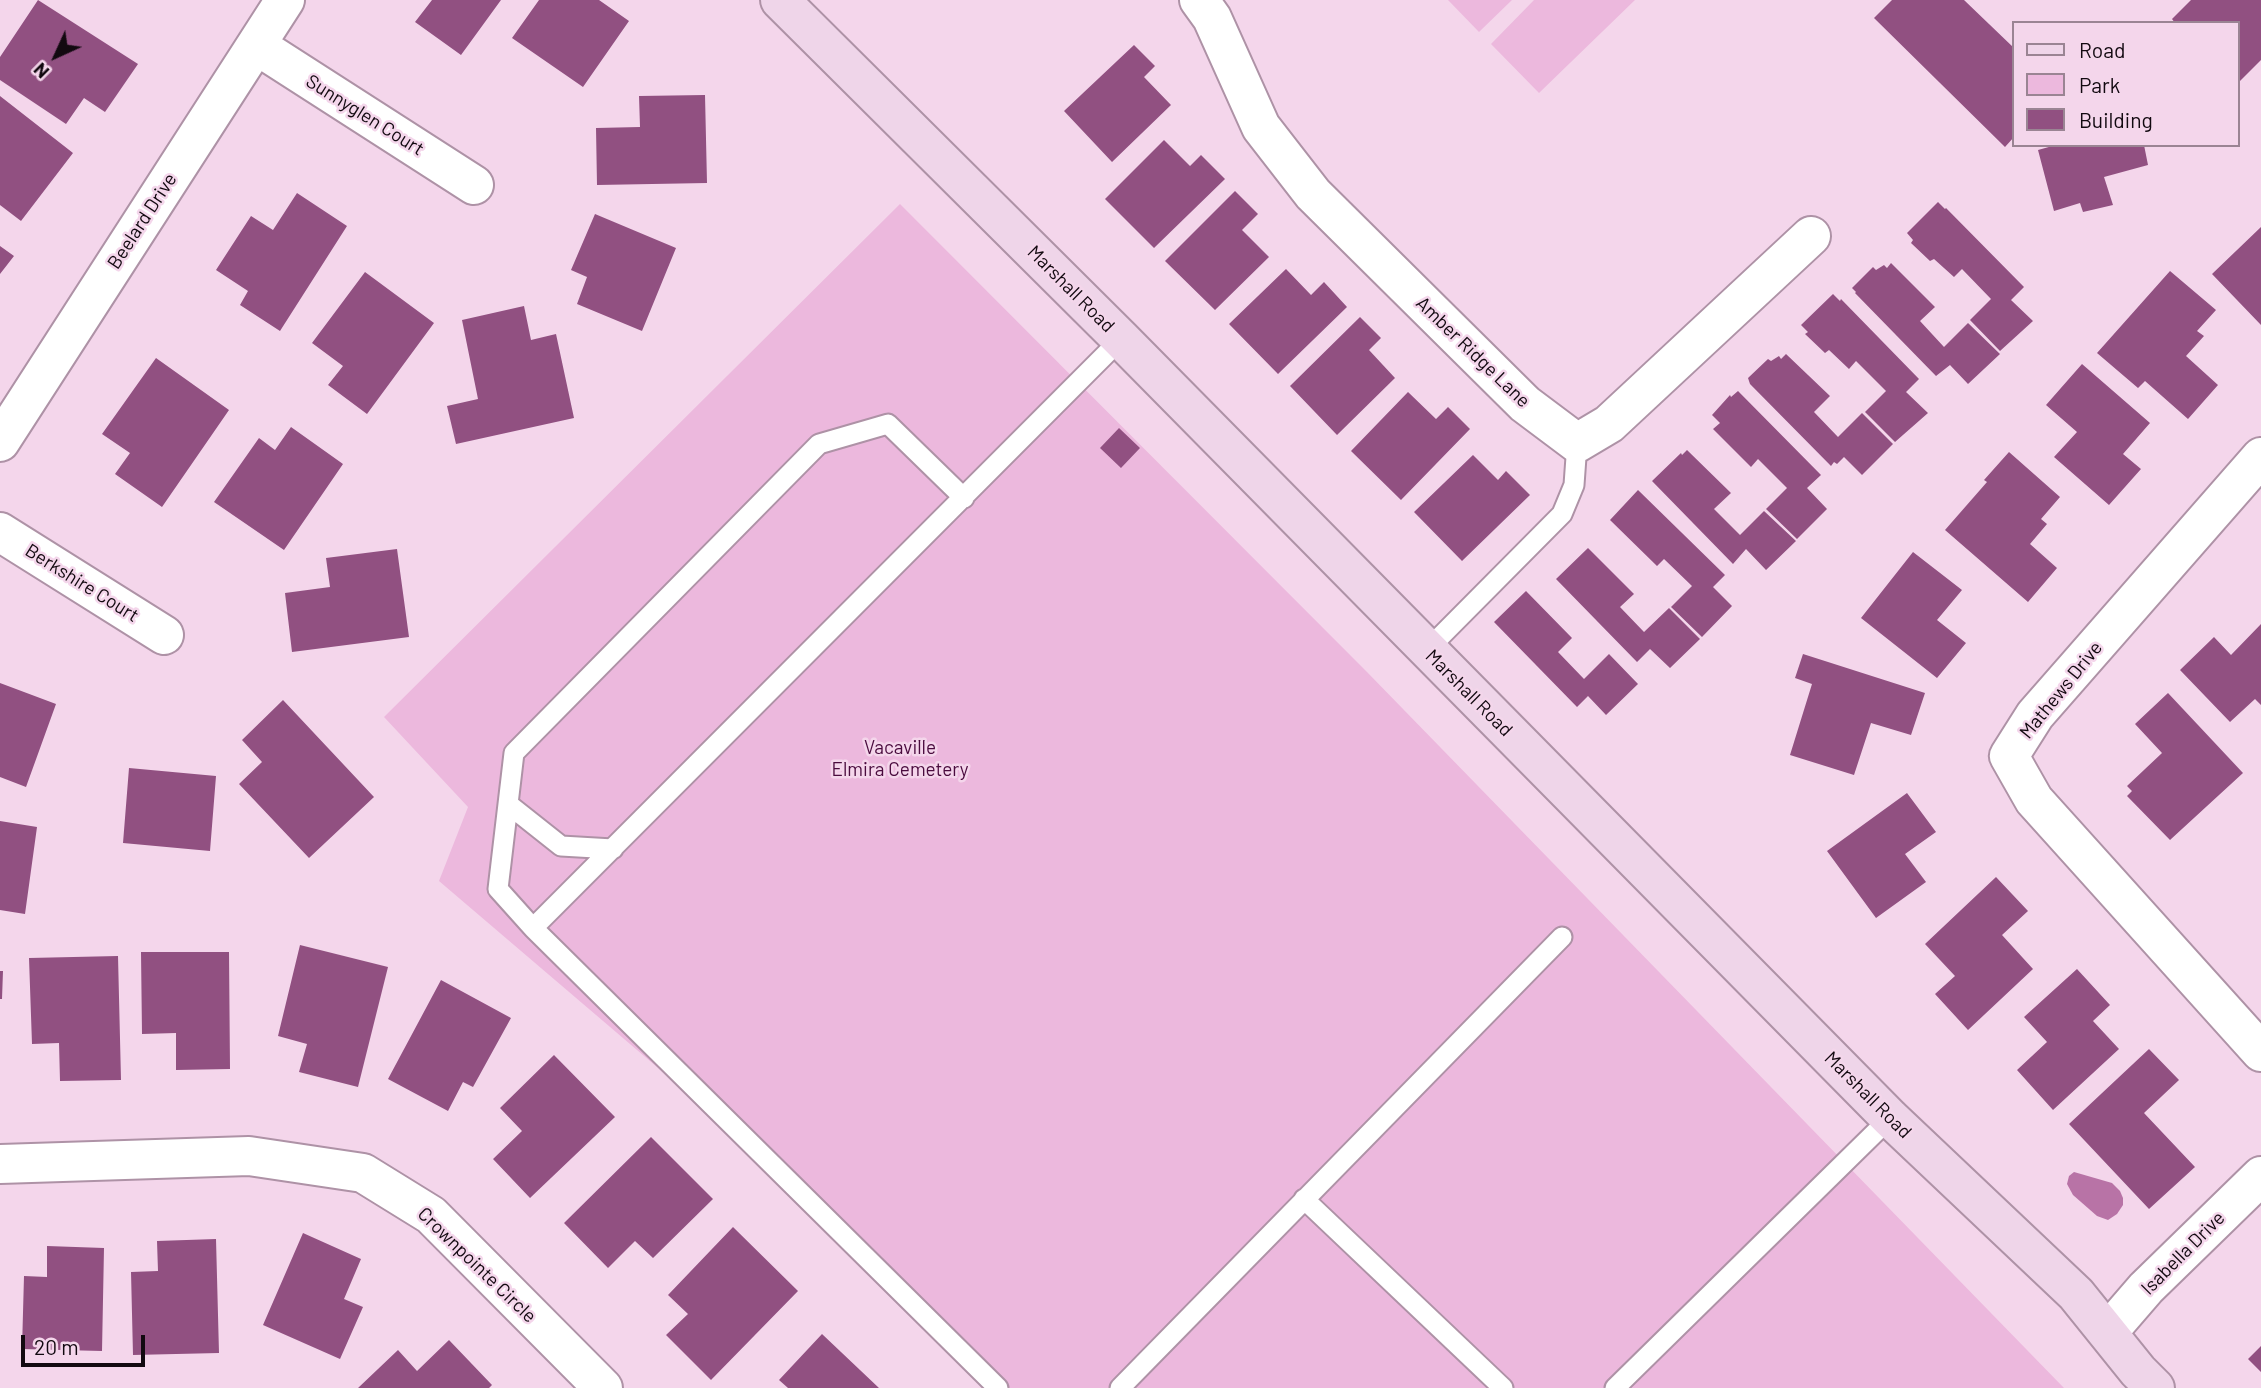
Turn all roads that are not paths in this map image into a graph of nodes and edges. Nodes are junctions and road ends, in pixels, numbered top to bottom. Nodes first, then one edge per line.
1 (285, 0) edge
2 (780, 0) edge
3 (1199, 0) edge
4 (256, 45) junction
5 (474, 185) dead end
6 (1811, 236) dead end
7 (1121, 339) junction
8 (0, 442) edge
9 (1577, 443) junction
10 (2261, 457) edge
11 (964, 498) junction
12 (0, 532) edge
13 (164, 635) dead end
14 (1427, 650) junction
15 (508, 804) junction
16 (613, 849) junction
17 (533, 928) junction
18 (1562, 937) dead end
19 (2261, 1052) edge
20 (1890, 1118) junction
21 (0, 1164) edge
22 (2261, 1177) edge
23 (1304, 1199) junction
24 (2108, 1332) junction
25 (603, 1388) edge
26 (998, 1388) edge
27 (1120, 1388) edge
28 (1503, 1388) edge
29 (1615, 1388) edge
30 (2155, 1388) edge

1 - 4 street, Beelard Drive
2 - 7 street, Marshall Road
3 - 9 street, Amber Ridge Lane
4 - 5 street, Sunnyglen Court
4 - 8 street, Beelard Drive
6 - 9 street
7 - 11 lane
7 - 14 street, Marshall Road
9 - 14 lane
10 - 19 street, Mathews Drive
11 - 15 lane
11 - 16 lane
12 - 13 street, Berkshire Court
14 - 20 street, Marshall Road
15 - 16 lane
15 - 17 lane
16 - 17 lane
17 - 26 lane
18 - 23 lane
20 - 24 street, Marshall Road
20 - 29 lane
21 - 25 street, Crownpointe Circle
22 - 24 street, Isabella Drive
23 - 27 lane
23 - 28 lane
24 - 30 street, Marshall Road

